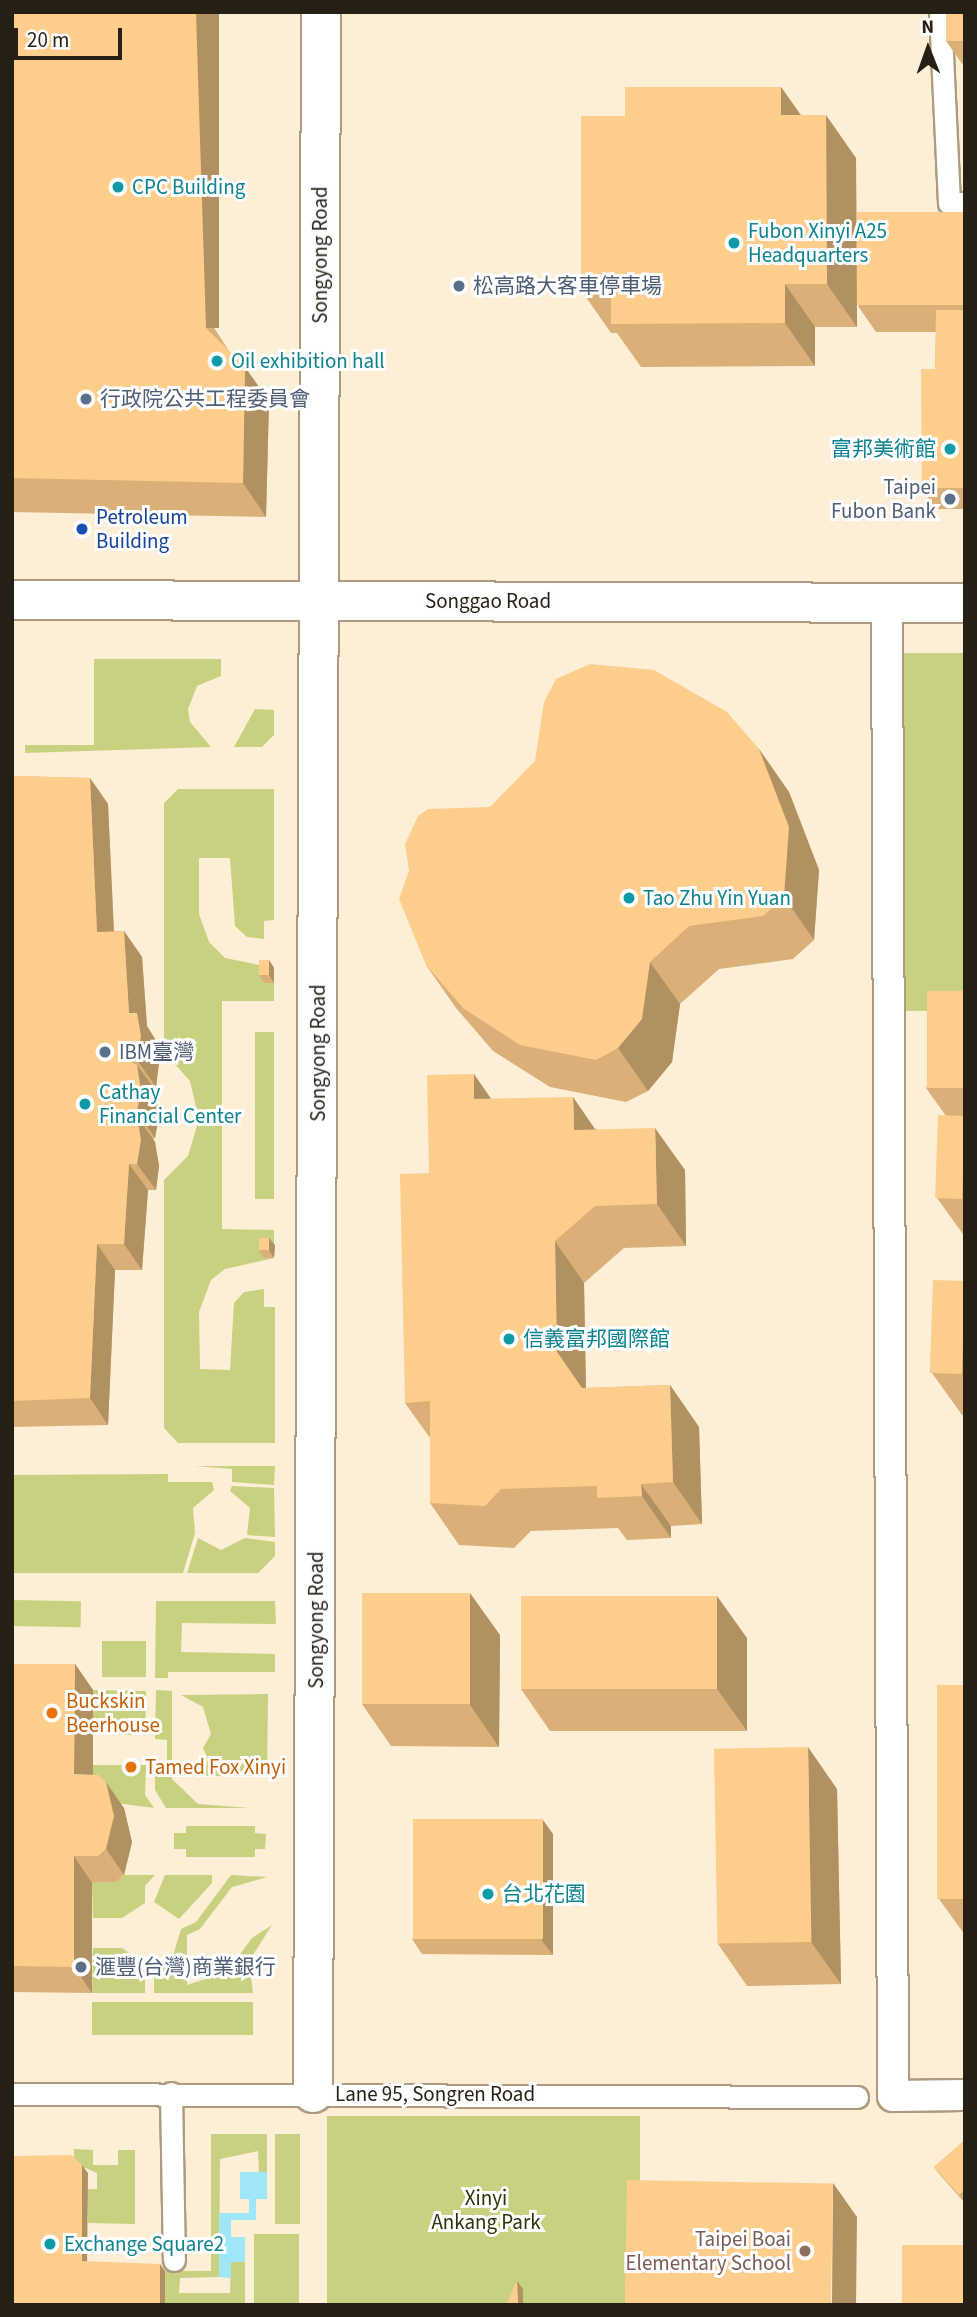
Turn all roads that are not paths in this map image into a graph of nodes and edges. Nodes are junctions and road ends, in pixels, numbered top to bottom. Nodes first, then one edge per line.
1 (321, 12) edge
2 (940, 12) edge
3 (965, 203) edge
4 (12, 600) edge
5 (319, 601) junction
6 (887, 602) junction
7 (965, 603) edge
8 (172, 2093) junction
9 (313, 2093) junction
10 (12, 2094) edge
11 (965, 2095) edge
12 (857, 2097) dead end
13 (174, 2260) dead end

1 - 5 street, Songyong Road
2 - 3 lane
4 - 5 street, Songgao Road
5 - 6 street, Songgao Road
5 - 9 street, Songyong Road
6 - 7 street, Songgao Road
6 - 11 street
8 - 9 lane, Lane 95, Songren Road
8 - 10 lane, Lane 95, Songren Road
8 - 13 lane
9 - 12 lane, Lane 95, Songren Road

